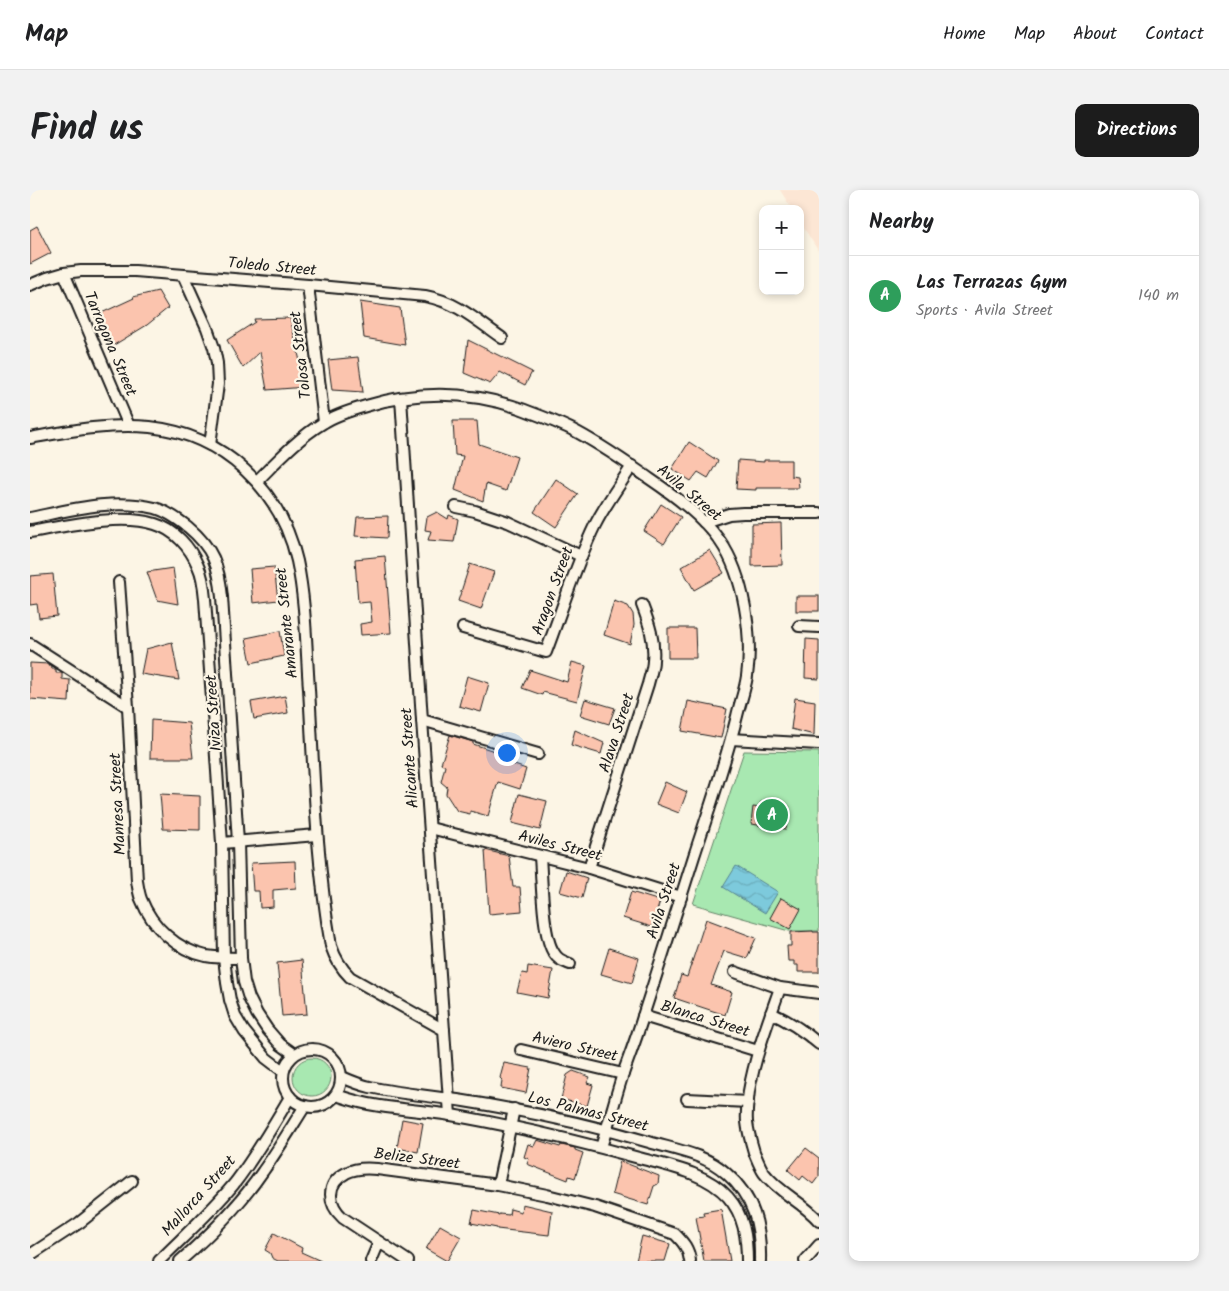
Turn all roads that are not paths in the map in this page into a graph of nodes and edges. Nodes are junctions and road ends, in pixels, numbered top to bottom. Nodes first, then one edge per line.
1 (64, 273) junction
2 (183, 274) junction
3 (30, 285) edge
4 (308, 285) junction
5 (502, 338) dead end
6 (401, 398) junction
7 (324, 422) junction
8 (129, 426) junction
9 (30, 438) edge
10 (210, 445) junction
11 (632, 466) junction
12 (257, 481) junction
13 (456, 507) dead end
14 (819, 513) edge
15 (30, 518) edge
16 (704, 522) junction
17 (30, 532) edge
18 (581, 556) junction
19 (119, 582) dead end
20 (642, 605) dead end
21 (799, 626) dead end
22 (819, 627) edge
23 (463, 628) dead end
24 (30, 644) edge
25 (128, 707) junction
26 (422, 720) junction
27 (731, 739) junction
28 (819, 744) edge
29 (538, 754) dead end
30 (430, 828) junction
31 (317, 835) junction
32 (238, 842) junction
33 (222, 843) junction
34 (540, 857) junction
35 (589, 868) junction
36 (681, 897) junction
37 (224, 958) junction
38 (241, 958) junction
39 (570, 964) dead end
40 (735, 972) dead end
41 (780, 988) junction
42 (819, 993) edge
43 (771, 1013) junction
44 (643, 1016) junction
45 (444, 1030) junction
46 (819, 1044) edge
47 (521, 1050) dead end
48 (758, 1051) junction
49 (294, 1054) junction
50 (283, 1071) junction
51 (623, 1074) junction
52 (342, 1078) junction
53 (336, 1095) junction
54 (290, 1098) junction
55 (449, 1098) junction
56 (687, 1099) dead end
57 (748, 1102) junction
58 (304, 1106) junction
59 (514, 1109) junction
60 (450, 1115) junction
61 (510, 1127) junction
62 (607, 1130) junction
63 (602, 1147) junction
64 (132, 1182) dead end
65 (498, 1185) junction
66 (819, 1221) edge
67 (379, 1242) junction
68 (819, 1246) edge
69 (30, 1255) edge
70 (159, 1261) edge
71 (180, 1261) edge
72 (371, 1261) edge
73 (408, 1261) edge
74 (690, 1261) edge
75 (747, 1261) edge
76 (760, 1261) edge
77 (805, 1261) edge

1 - 2 street, Toledo Street
1 - 3 street, Toledo Street
1 - 8 street, Tarragona Street
2 - 4 street, Toledo Street
2 - 10 street
4 - 5 street, Toledo Street
4 - 7 street, Tolosa Street
6 - 7 street, Avila Street
6 - 11 street, Avila Street
6 - 26 street, Alicante Street
7 - 12 street, Avila Street
8 - 9 street, Amarante Street
8 - 10 street, Amarante Street
10 - 12 street, Amarante Street
11 - 16 street, Avila Street
11 - 18 street, Aragon Street
12 - 31 street, Amarante Street
13 - 18 street
14 - 16 street
15 - 32 street, Iviza Street
16 - 27 street, Avila Street
17 - 33 street, Iviza Street
18 - 23 street, Aragon Street
19 - 25 street, Manresa Street
20 - 35 street, Alava Street
21 - 22 street
24 - 25 street
25 - 37 street, Manresa Street
26 - 29 street
26 - 30 street, Alicante Street
27 - 28 street
27 - 36 street, Avila Street
30 - 34 street, Aviles Street
30 - 45 street, Alicante Street
31 - 32 street
31 - 45 street, Amarante Street
32 - 33 street
32 - 38 street, Iviza Street
33 - 37 street, Iviza Street
34 - 35 street, Aviles Street
34 - 39 street
35 - 36 street, Aviles Street
36 - 44 street, Avila Street
37 - 38 street, Manresa Street
37 - 50 street, Iviza Street
38 - 49 street, Iviza Street
40 - 41 street
41 - 42 street
41 - 43 street, Blanca Street
43 - 46 street, Blanca Street
43 - 48 street, Blanca Street
44 - 48 street, Blanca Street
44 - 51 street, Avila Street
45 - 55 street, Alicante Street
47 - 51 street, Aviero Street
48 - 57 street, Blanca Street
49 - 50 street
49 - 52 street
50 - 54 street
51 - 62 street, Avila Street
52 - 53 street
52 - 55 street, Los Palmas Street
53 - 58 street
53 - 60 street, Los Palmas Street
54 - 58 street
54 - 70 street, Mallorca Street
55 - 59 street, Los Palmas Street
55 - 60 street, Alicante Street
56 - 57 street
57 - 66 street, Blanca Street
58 - 71 street, Mallorca Street
59 - 61 street
59 - 62 street, Los Palmas Street
60 - 61 street, Los Palmas Street
61 - 63 street, Los Palmas Street
61 - 65 street
62 - 63 street, Avila Street
62 - 76 street, Los Palmas Street
63 - 75 street, Los Palmas Street
64 - 69 street
65 - 67 street, Belize Street
65 - 74 street, Belize Street
67 - 72 street
67 - 73 street, Belize Street
68 - 77 street

